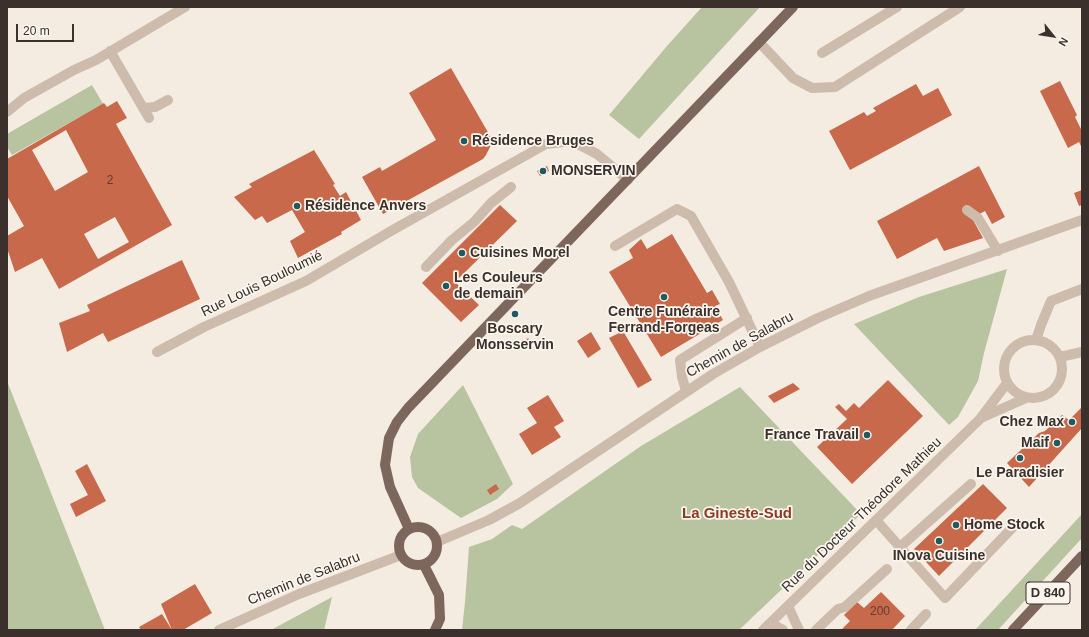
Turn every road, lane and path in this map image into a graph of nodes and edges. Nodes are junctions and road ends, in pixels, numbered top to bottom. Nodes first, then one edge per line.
1 (185, 7) edge
2 (793, 7) edge
3 (897, 7) edge
4 (960, 7) edge
5 (759, 42) junction
6 (110, 51) junction
7 (822, 53) dead end
8 (168, 100) dead end
9 (143, 108) junction
10 (7, 112) edge
11 (149, 118) dead end
12 (628, 180) junction
13 (511, 187) dead end
14 (967, 210) dead end
15 (1082, 220) edge
16 (615, 246) dead end
17 (998, 251) junction
18 (426, 267) dead end
19 (1082, 289) edge
20 (747, 318) junction
21 (1036, 340) junction
22 (760, 347) junction
23 (157, 352) dead end
24 (1082, 352) edge
25 (1060, 357) junction
26 (1007, 383) junction
27 (686, 391) junction
28 (1026, 398) junction
29 (980, 419) junction
30 (971, 484) dead end
31 (876, 520) junction
32 (1013, 527) dead end
33 (409, 529) junction
34 (437, 542) junction
35 (900, 547) junction
36 (401, 555) junction
37 (1082, 556) edge
38 (424, 565) junction
39 (887, 568) dead end
40 (788, 606) junction
41 (926, 614) dead end
42 (770, 623) junction
43 (219, 630) edge
44 (436, 630) edge
45 (763, 630) edge
46 (783, 630) edge
47 (799, 630) edge
48 (816, 630) edge
49 (911, 630) edge
50 (1013, 630) edge

1 - 6 street
2 - 5 main road
3 - 7 street
4 - 5 street
5 - 12 main road
6 - 9 street
6 - 10 street
8 - 9 street
9 - 11 street
12 - 23 street, Rue Louis Bouloumié
12 - 33 main road
13 - 18 street
14 - 17 street
15 - 17 street, Chemin de Salabru
16 - 20 street
17 - 22 street, Chemin de Salabru
19 - 21 street
20 - 22 street
20 - 27 street
21 - 25 street
21 - 26 street
22 - 27 street, Chemin de Salabru
24 - 25 street
25 - 28 street, Rue du Docteur Théodore Mathieu
26 - 28 street
26 - 29 street, Rue du Docteur Théodore Mathieu
27 - 34 street, Chemin de Salabru
28 - 29 street, Rue du Docteur Théodore Mathieu
29 - 31 street, Rue du Docteur Théodore Mathieu
30 - 35 street
31 - 35 street
31 - 40 street, Rue du Docteur Théodore Mathieu
32 - 35 street
33 - 34 main road
33 - 36 main road
34 - 38 main road
36 - 38 main road
36 - 43 street, Chemin de Salabru
37 - 50 main road, D 840
38 - 44 main road
39 - 48 street
40 - 42 street, Rue du Docteur Théodore Mathieu
40 - 47 street
41 - 49 street
42 - 45 street, Rue du Docteur Théodore Mathieu
42 - 46 street

